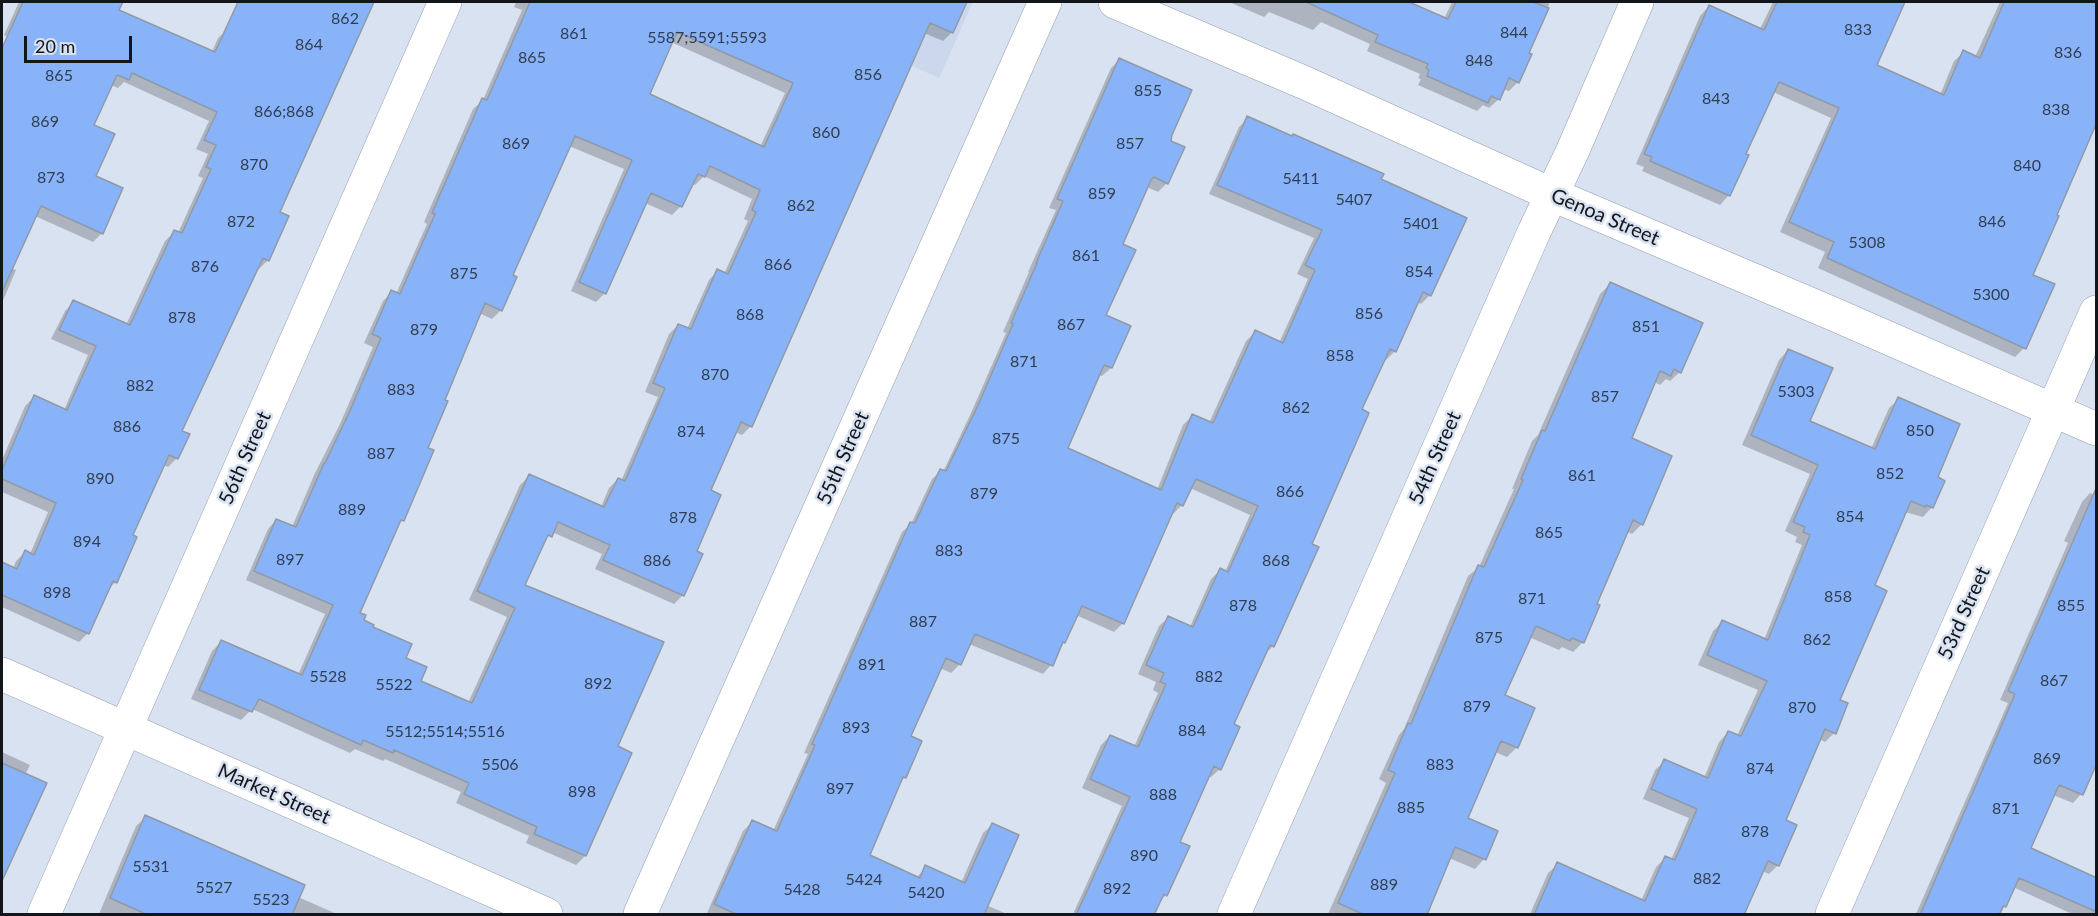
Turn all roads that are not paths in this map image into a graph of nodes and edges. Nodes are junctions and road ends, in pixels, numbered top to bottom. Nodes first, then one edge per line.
1 (446, 2) edge
2 (1045, 2) edge
3 (1115, 2) edge
4 (1637, 2) edge
5 (1553, 195) junction
6 (2097, 312) edge
7 (2052, 410) junction
8 (2097, 429) edge
9 (2, 674) edge
10 (125, 729) junction
11 (44, 915) edge
12 (546, 915) edge
13 (640, 915) edge
14 (1234, 915) edge
15 (1832, 915) edge

1 - 10 street, 56th Street
2 - 13 street, 55th Street
3 - 5 street, Genoa Street
4 - 5 street, 54th Street
5 - 7 street, Genoa Street
5 - 14 street, 54th Street
6 - 7 street, 53rd Street
7 - 8 street, Genoa Street
7 - 15 street, 53rd Street
9 - 10 street, Market Street
10 - 11 street, 56th Street
10 - 12 street, Market Street

